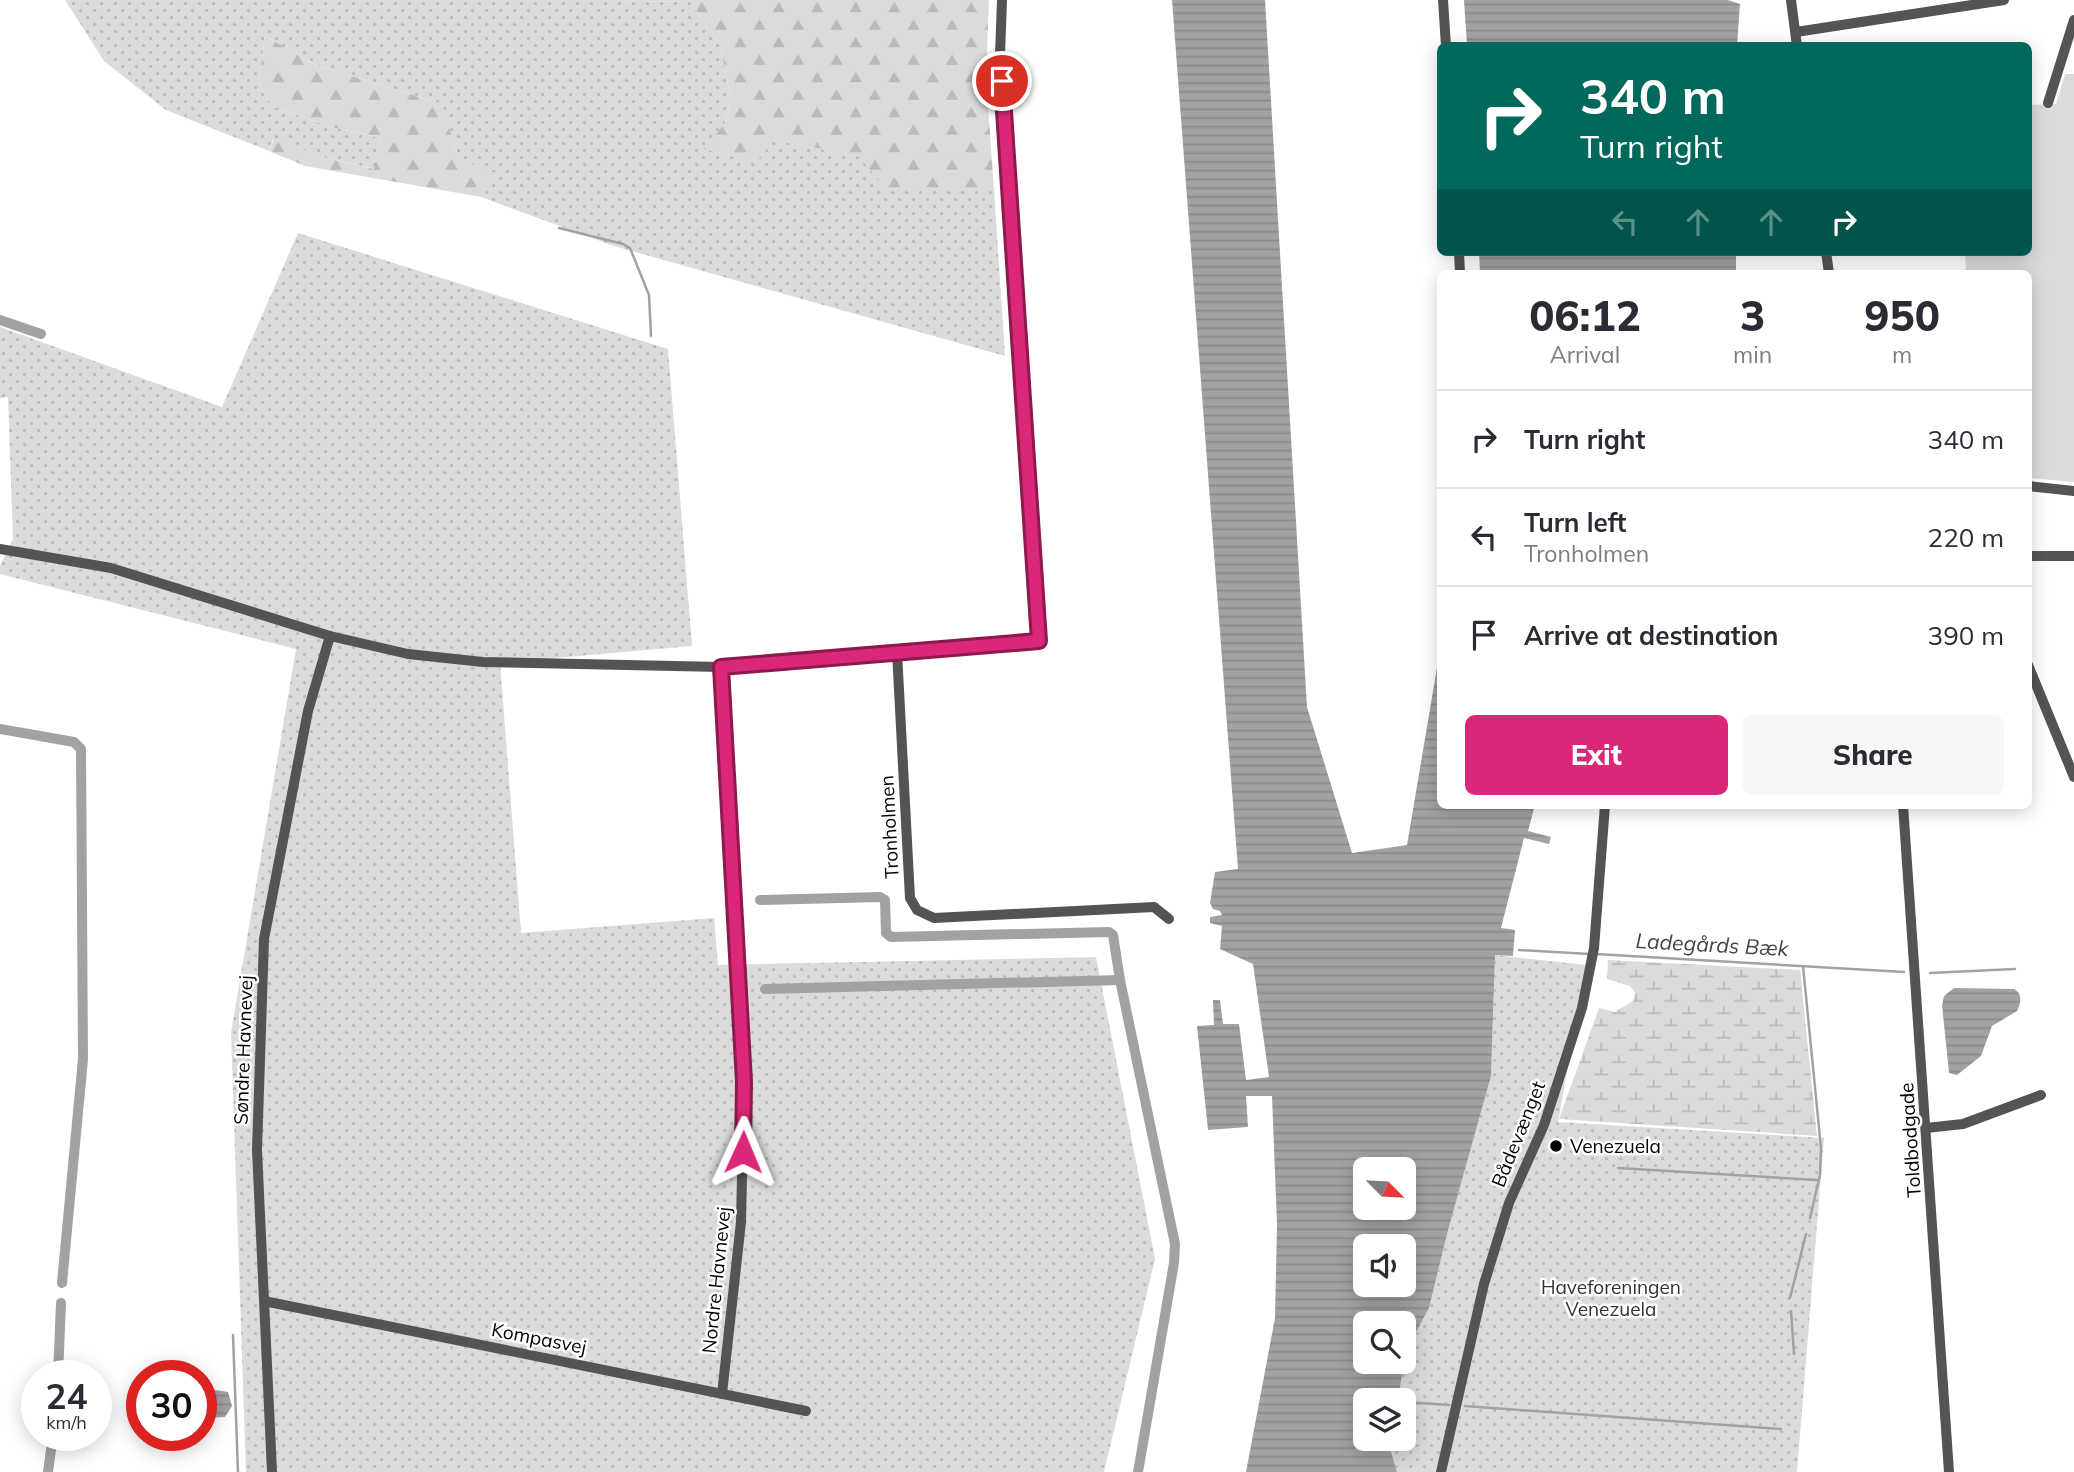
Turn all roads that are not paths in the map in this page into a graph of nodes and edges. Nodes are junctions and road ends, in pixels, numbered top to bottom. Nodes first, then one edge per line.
1 (1002, 0) edge
2 (1443, 0) edge
3 (1791, 0) edge
4 (2004, 0) edge
5 (1963, 3) edge
6 (2074, 20) edge
7 (1796, 32) junction
8 (1446, 42) edge
9 (1797, 42) edge
10 (2048, 103) dead end
11 (2032, 486) edge
12 (2074, 491) edge
13 (0, 550) edge
14 (2032, 555) edge
15 (2074, 556) edge
16 (330, 636) junction
17 (897, 652) junction
18 (721, 667) junction
19 (2032, 675) edge
20 (2074, 777) edge
21 (1605, 809) edge
22 (1903, 809) edge
23 (1169, 919) dead end
24 (2041, 1095) dead end
25 (1926, 1128) junction
26 (264, 1301) junction
27 (722, 1394) junction
28 (806, 1411) dead end
29 (272, 1472) edge
30 (1441, 1472) edge
31 (1949, 1472) edge

1 - 17 street
2 - 8 street
3 - 7 street
4 - 5 street
5 - 7 street
6 - 10 street
7 - 9 street
11 - 12 street
13 - 16 street
14 - 15 street
16 - 18 street
16 - 26 street, Søndre Havnevej
17 - 18 street
17 - 23 street, Tronholmen
18 - 27 street, Nordre Havnevej
19 - 20 street
21 - 30 street, Bådevænget
22 - 25 street, Toldbodgade
24 - 25 street
25 - 31 street, Toldbodgade
26 - 27 street, Kompasvej
26 - 29 street, Søndre Havnevej
27 - 28 street, Kompasvej

